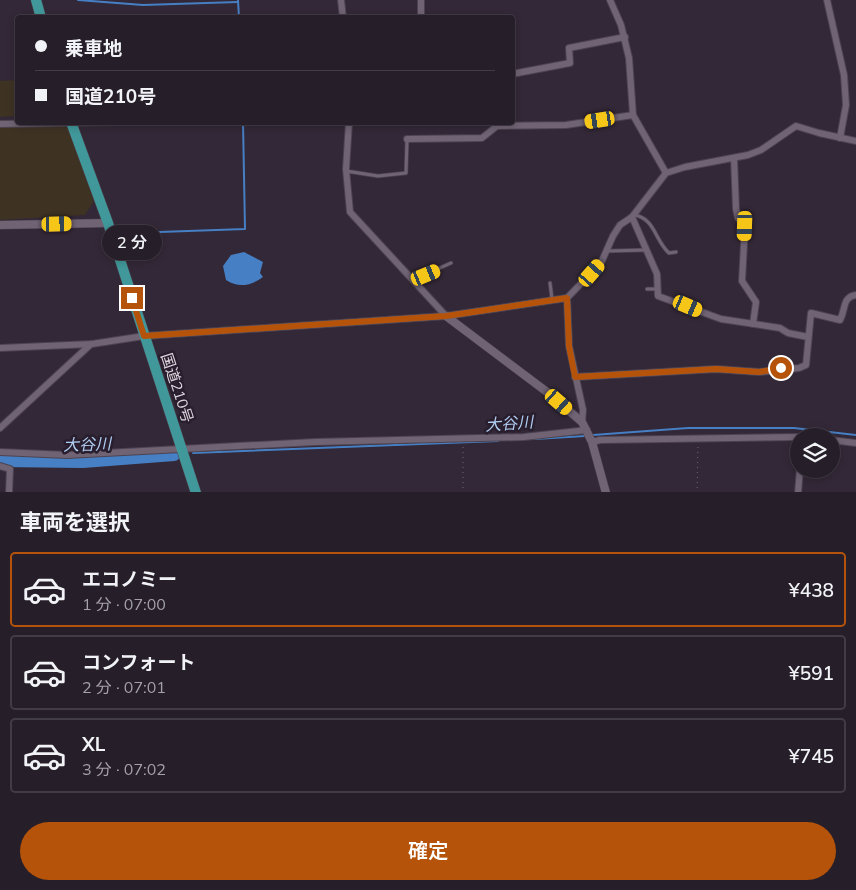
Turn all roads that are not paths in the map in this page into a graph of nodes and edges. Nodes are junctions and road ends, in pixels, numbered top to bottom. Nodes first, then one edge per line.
1 (36, 0) edge
2 (341, 0) edge
3 (421, 0) edge
4 (610, 0) edge
5 (827, 0) edge
6 (40, 15) edge
7 (343, 15) edge
8 (421, 15) edge
9 (625, 37) junction
10 (515, 73) edge
11 (633, 115) junction
12 (0, 124) edge
13 (15, 124) edge
14 (72, 125) edge
15 (349, 125) edge
16 (840, 138) junction
17 (406, 139) joint
18 (856, 141) edge
19 (734, 158) junction
20 (346, 171) junction
21 (666, 173) junction
22 (633, 216) junction
23 (108, 223) junction
24 (0, 225) edge
25 (647, 250) junction
26 (606, 251) junction
27 (676, 252) dead end
28 (451, 263) dead end
29 (413, 280) junction
30 (550, 282) dead end
31 (658, 288) junction
32 (647, 289) dead end
33 (856, 295) edge
34 (567, 298) junction
35 (552, 302) junction
36 (446, 316) junction
37 (753, 324) junction
38 (144, 336) junction
39 (808, 337) junction
40 (92, 344) junction
41 (0, 348) edge
42 (575, 377) junction
43 (582, 422) junction
44 (0, 428) edge
45 (587, 430) junction
46 (790, 437) edge
47 (840, 441) edge
48 (592, 442) junction
49 (856, 443) edge
50 (181, 450) junction
51 (0, 452) edge
52 (0, 466) edge
53 (799, 478) edge
54 (10, 492) edge
55 (196, 492) edge
56 (606, 492) edge
57 (798, 492) edge

1 - 6 highway
2 - 7 street
3 - 8 street
4 - 9 street
5 - 16 street
9 - 10 street
9 - 11 street
11 - 17 street
11 - 21 street
12 - 13 street
14 - 23 highway, 国道210号
15 - 20 street
16 - 18 street
16 - 19 street
17 - 20 lane
19 - 21 street
19 - 37 street
20 - 29 street
21 - 22 street
22 - 25 street
22 - 26 street
22 - 27 lane
23 - 24 street
23 - 38 highway, 国道210号
25 - 26 lane
25 - 31 street
26 - 34 street
28 - 29 lane
29 - 36 street
30 - 35 lane
31 - 32 lane
31 - 37 street
33 - 39 street
34 - 35 street
34 - 42 street
35 - 36 street
36 - 38 street
36 - 43 street
37 - 39 street
38 - 40 street
38 - 50 highway, 国道210号
39 - 42 street
40 - 41 street
40 - 44 street
42 - 43 street
43 - 45 street
45 - 48 street
45 - 50 street
46 - 48 street
47 - 49 street
48 - 56 street
50 - 51 street
50 - 55 highway, 国道210号
52 - 54 street
53 - 57 street

